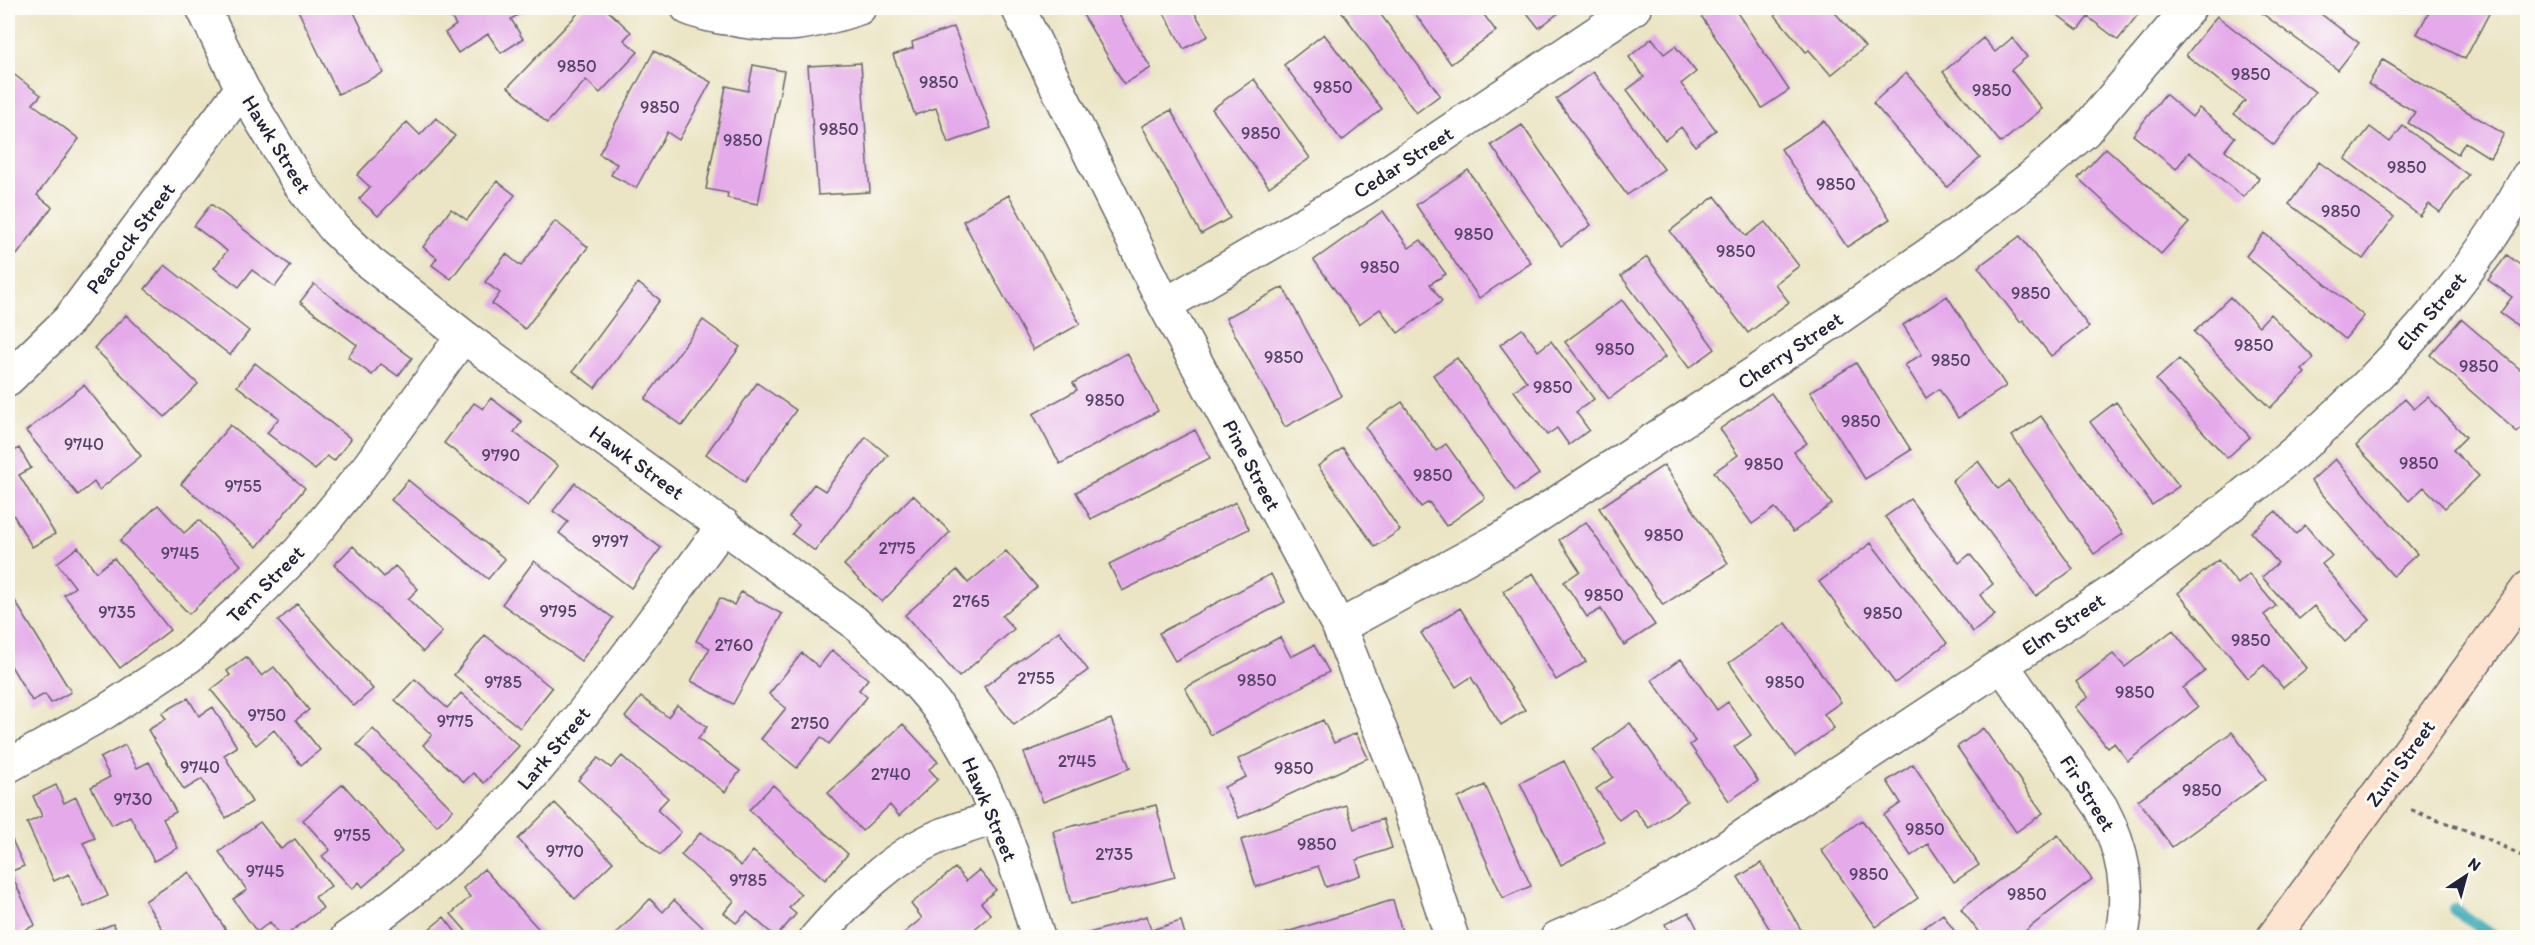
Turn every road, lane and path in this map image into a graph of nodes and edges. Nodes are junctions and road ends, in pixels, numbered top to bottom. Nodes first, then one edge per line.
1 (203, 8) edge
2 (688, 8) edge
3 (859, 8) edge
4 (1018, 8) edge
5 (1634, 8) edge
6 (2189, 8) edge
7 (242, 88) junction
8 (2528, 176) edge
9 (1165, 305) junction
10 (464, 336) junction
11 (8, 379) edge
12 (724, 525) junction
13 (2528, 588) edge
14 (1339, 627) junction
15 (2002, 665) junction
16 (8, 766) edge
17 (2379, 791) junction
18 (997, 817) junction
19 (2528, 859) edge
20 (347, 938) edge
21 (816, 938) edge
22 (1038, 938) edge
23 (1452, 938) edge
24 (1557, 938) edge
25 (2121, 938) edge
26 (2273, 938) edge

1 - 7 street, Hawk Street
2 - 3 street
4 - 9 street, Pine Street
5 - 9 street, Cedar Street
6 - 14 street, Cherry Street
7 - 10 street, Hawk Street
7 - 11 street, Peacock Street
8 - 15 street, Elm Street
9 - 14 street, Pine Street
10 - 12 street, Hawk Street
10 - 16 street, Tern Street
12 - 18 street, Hawk Street
12 - 20 street, Lark Street
13 - 17 street, Zuni Street
14 - 23 street, Pine Street
15 - 24 street, Elm Street
15 - 25 street, Fir Street
17 - 19 path
17 - 26 street, Zuni Street
18 - 21 street
18 - 22 street, Hawk Street

